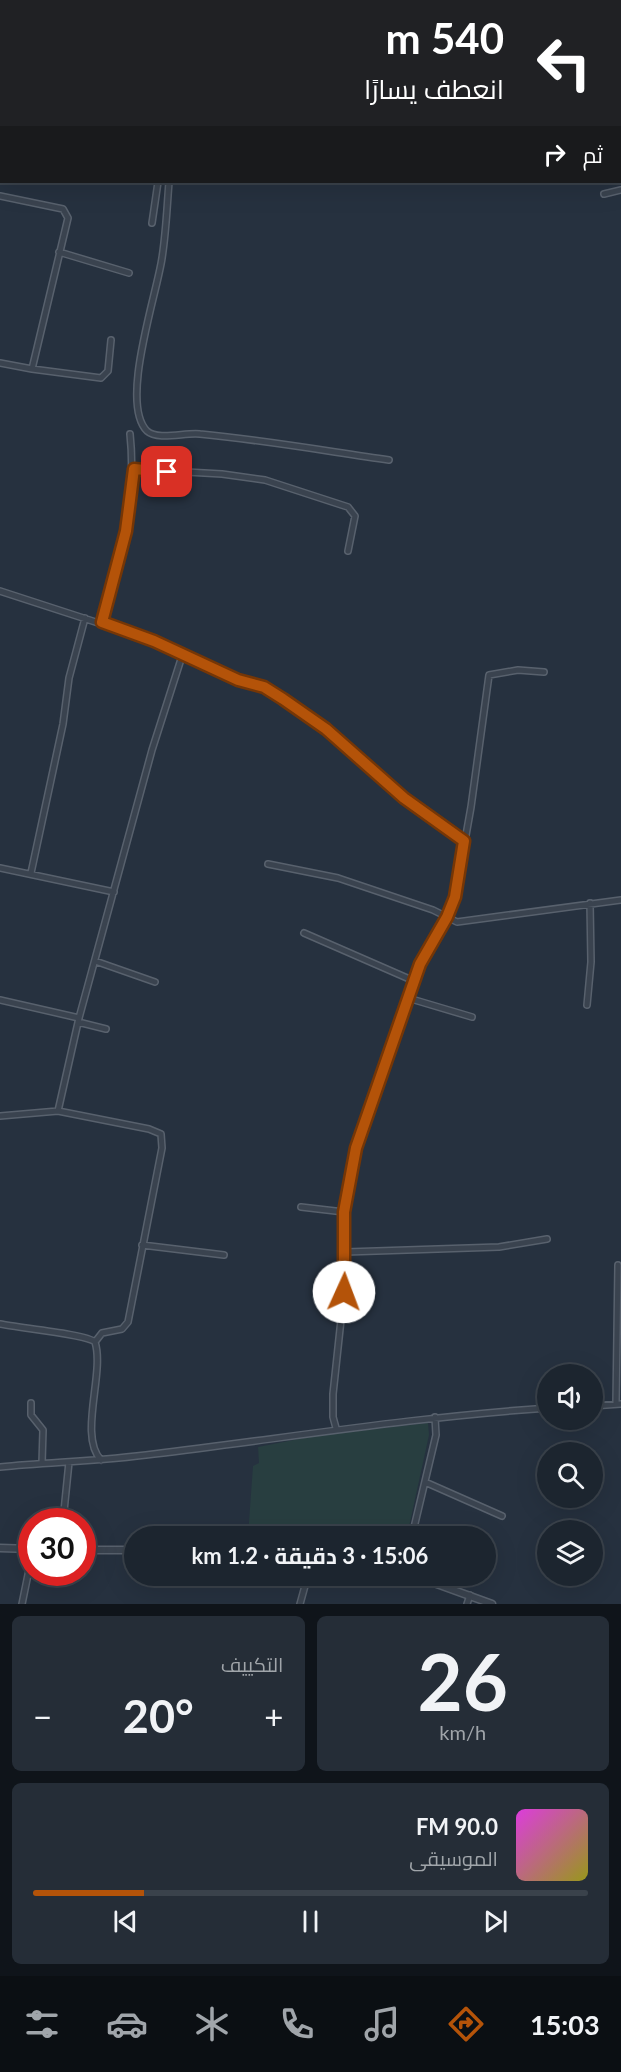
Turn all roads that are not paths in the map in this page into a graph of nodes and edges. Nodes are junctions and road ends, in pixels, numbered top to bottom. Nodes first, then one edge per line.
1 (158, 183) edge
2 (169, 183) edge
3 (621, 190) edge
4 (604, 194) dead end
5 (0, 196) edge
6 (152, 223) dead end
7 (59, 252) junction
8 (129, 273) dead end
9 (111, 340) dead end
10 (0, 363) edge
11 (32, 369) junction
12 (130, 434) dead end
13 (389, 460) dead end
14 (134, 469) junction
15 (348, 551) dead end
16 (0, 591) edge
17 (85, 618) junction
18 (102, 622) junction
19 (182, 656) junction
20 (544, 672) dead end
21 (464, 841) junction
22 (268, 864) dead end
23 (0, 868) edge
24 (30, 873) junction
25 (114, 892) junction
26 (621, 900) edge
27 (590, 903) junction
28 (447, 917) junction
29 (304, 933) dead end
30 (95, 961) junction
31 (414, 981) junction
32 (155, 982) dead end
33 (408, 998) junction
34 (0, 1000) edge
35 (587, 1005) dead end
36 (472, 1017) dead end
37 (79, 1020) junction
38 (106, 1029) dead end
39 (58, 1111) junction
40 (0, 1116) edge
41 (302, 1207) dead end
42 (344, 1212) junction
43 (547, 1239) dead end
44 (142, 1245) junction
45 (346, 1252) junction
46 (224, 1255) dead end
47 (618, 1265) dead end
48 (0, 1324) edge
49 (95, 1342) junction
50 (31, 1403) dead end
51 (619, 1404) edge
52 (603, 1405) edge
53 (537, 1409) edge
54 (435, 1417) junction
55 (336, 1428) junction
56 (101, 1460) junction
57 (69, 1462) junction
58 (42, 1463) junction
59 (0, 1467) edge
60 (425, 1482) junction
61 (64, 1508) edge
62 (502, 1516) dead end
63 (414, 1526) edge
64 (0, 1548) edge
65 (18, 1549) edge
66 (96, 1550) edge
67 (124, 1550) edge
68 (26, 1586) edge
69 (305, 1586) edge
70 (444, 1586) edge
71 (470, 1595) junction
72 (22, 1604) edge
73 (300, 1604) edge
74 (467, 1604) edge
75 (492, 1604) edge

1 - 6 street
2 - 13 street
3 - 4 street
5 - 7 street
7 - 8 street
7 - 11 street
9 - 11 street
10 - 11 street
12 - 14 street
14 - 15 street
14 - 18 street
16 - 17 street
17 - 18 street
17 - 24 street
18 - 19 street
19 - 21 street
19 - 25 street
20 - 21 street
21 - 28 street
22 - 28 street
23 - 24 street
24 - 25 street
25 - 30 street
26 - 27 street
27 - 28 street
27 - 35 street
28 - 31 street
29 - 31 street
30 - 32 street
30 - 37 street
31 - 33 street
33 - 36 street
33 - 42 street
34 - 37 street
37 - 38 street
37 - 39 street
39 - 40 street
39 - 44 street
41 - 42 street
42 - 45 street
43 - 45 street
44 - 46 street
44 - 49 street
45 - 55 street
47 - 51 street
48 - 49 street
49 - 56 street
50 - 58 street
51 - 52 street
53 - 54 street
54 - 55 street
54 - 60 street
55 - 56 street
56 - 57 street
57 - 58 street
57 - 61 street
58 - 59 street
60 - 62 street
60 - 63 street
64 - 65 street
66 - 67 street
68 - 72 street
69 - 73 street
70 - 71 street
71 - 74 street
71 - 75 street

